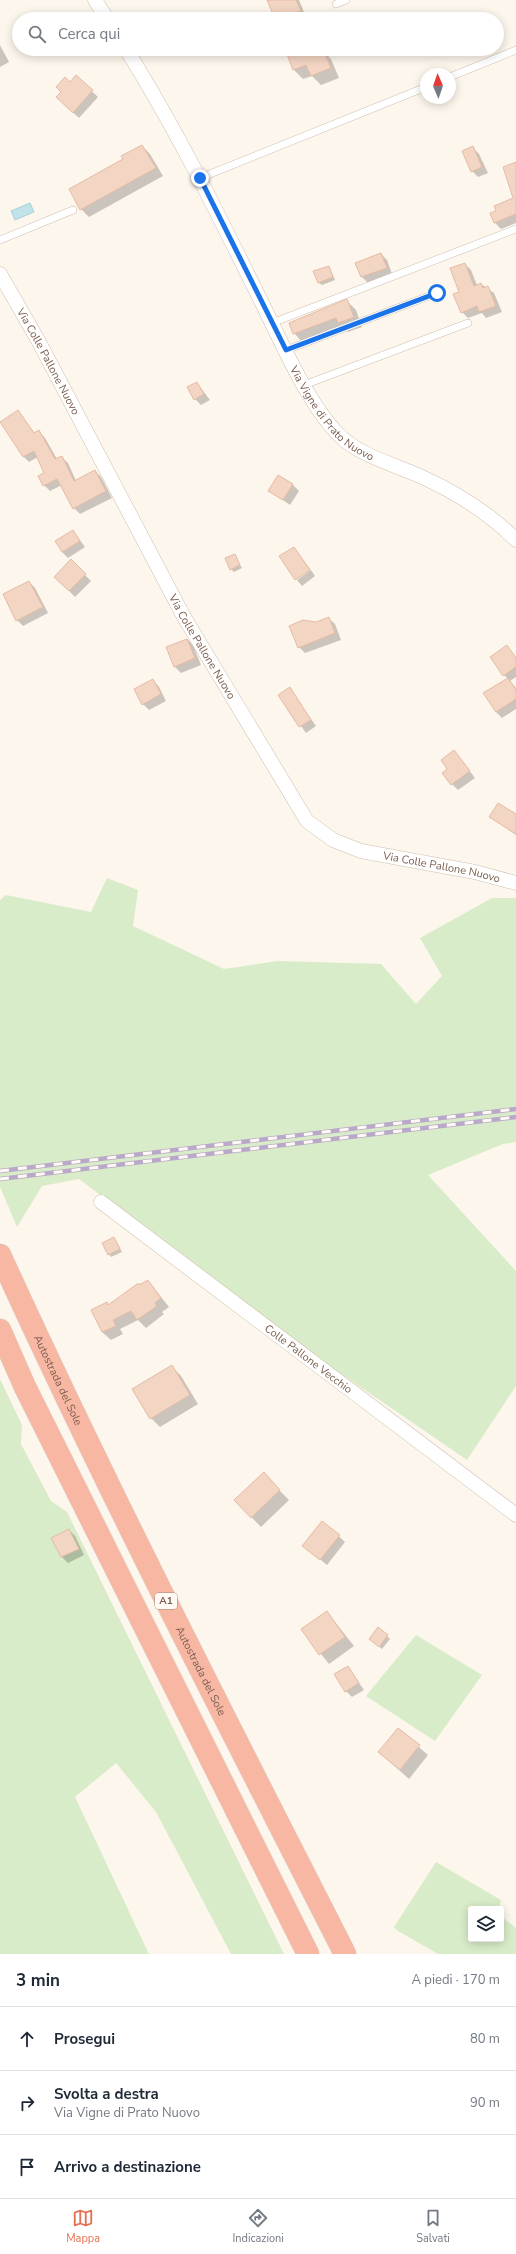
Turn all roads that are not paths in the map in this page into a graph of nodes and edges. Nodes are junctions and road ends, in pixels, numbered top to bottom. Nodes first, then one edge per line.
1 (95, 0) edge
2 (346, 0) edge
3 (336, 4) dead end
4 (103, 12) edge
5 (516, 50) edge
6 (504, 55) edge
7 (130, 56) edge
8 (501, 56) edge
9 (456, 75) edge
10 (420, 88) edge
11 (200, 178) junction
12 (73, 210) dead end
13 (516, 229) edge
14 (0, 240) edge
15 (0, 274) edge
16 (437, 293) dead end
17 (272, 323) junction
18 (468, 323) dead end
19 (286, 350) junction
20 (304, 385) junction
21 (516, 540) edge
22 (516, 883) edge
23 (101, 1202) dead end
24 (0, 1255) edge
25 (0, 1330) edge
26 (516, 1515) edge
27 (342, 1949) edge
28 (308, 1954) edge

1 - 4 street
2 - 3 lane
5 - 6 lane
7 - 11 street, Via Vigne di Prato Nuovo
8 - 9 lane
10 - 11 lane
11 - 17 street, Via Vigne di Prato Nuovo
12 - 14 lane
13 - 17 lane
15 - 22 street, Via Colle Pallone Nuovo
16 - 19 lane
17 - 19 street, Via Vigne di Prato Nuovo
18 - 20 lane
19 - 20 street, Via Vigne di Prato Nuovo
20 - 21 street, Via Vigne di Prato Nuovo
23 - 26 street, Colle Pallone Vecchio
24 - 27 highway, Autostrada del Sole / A1
25 - 28 highway

